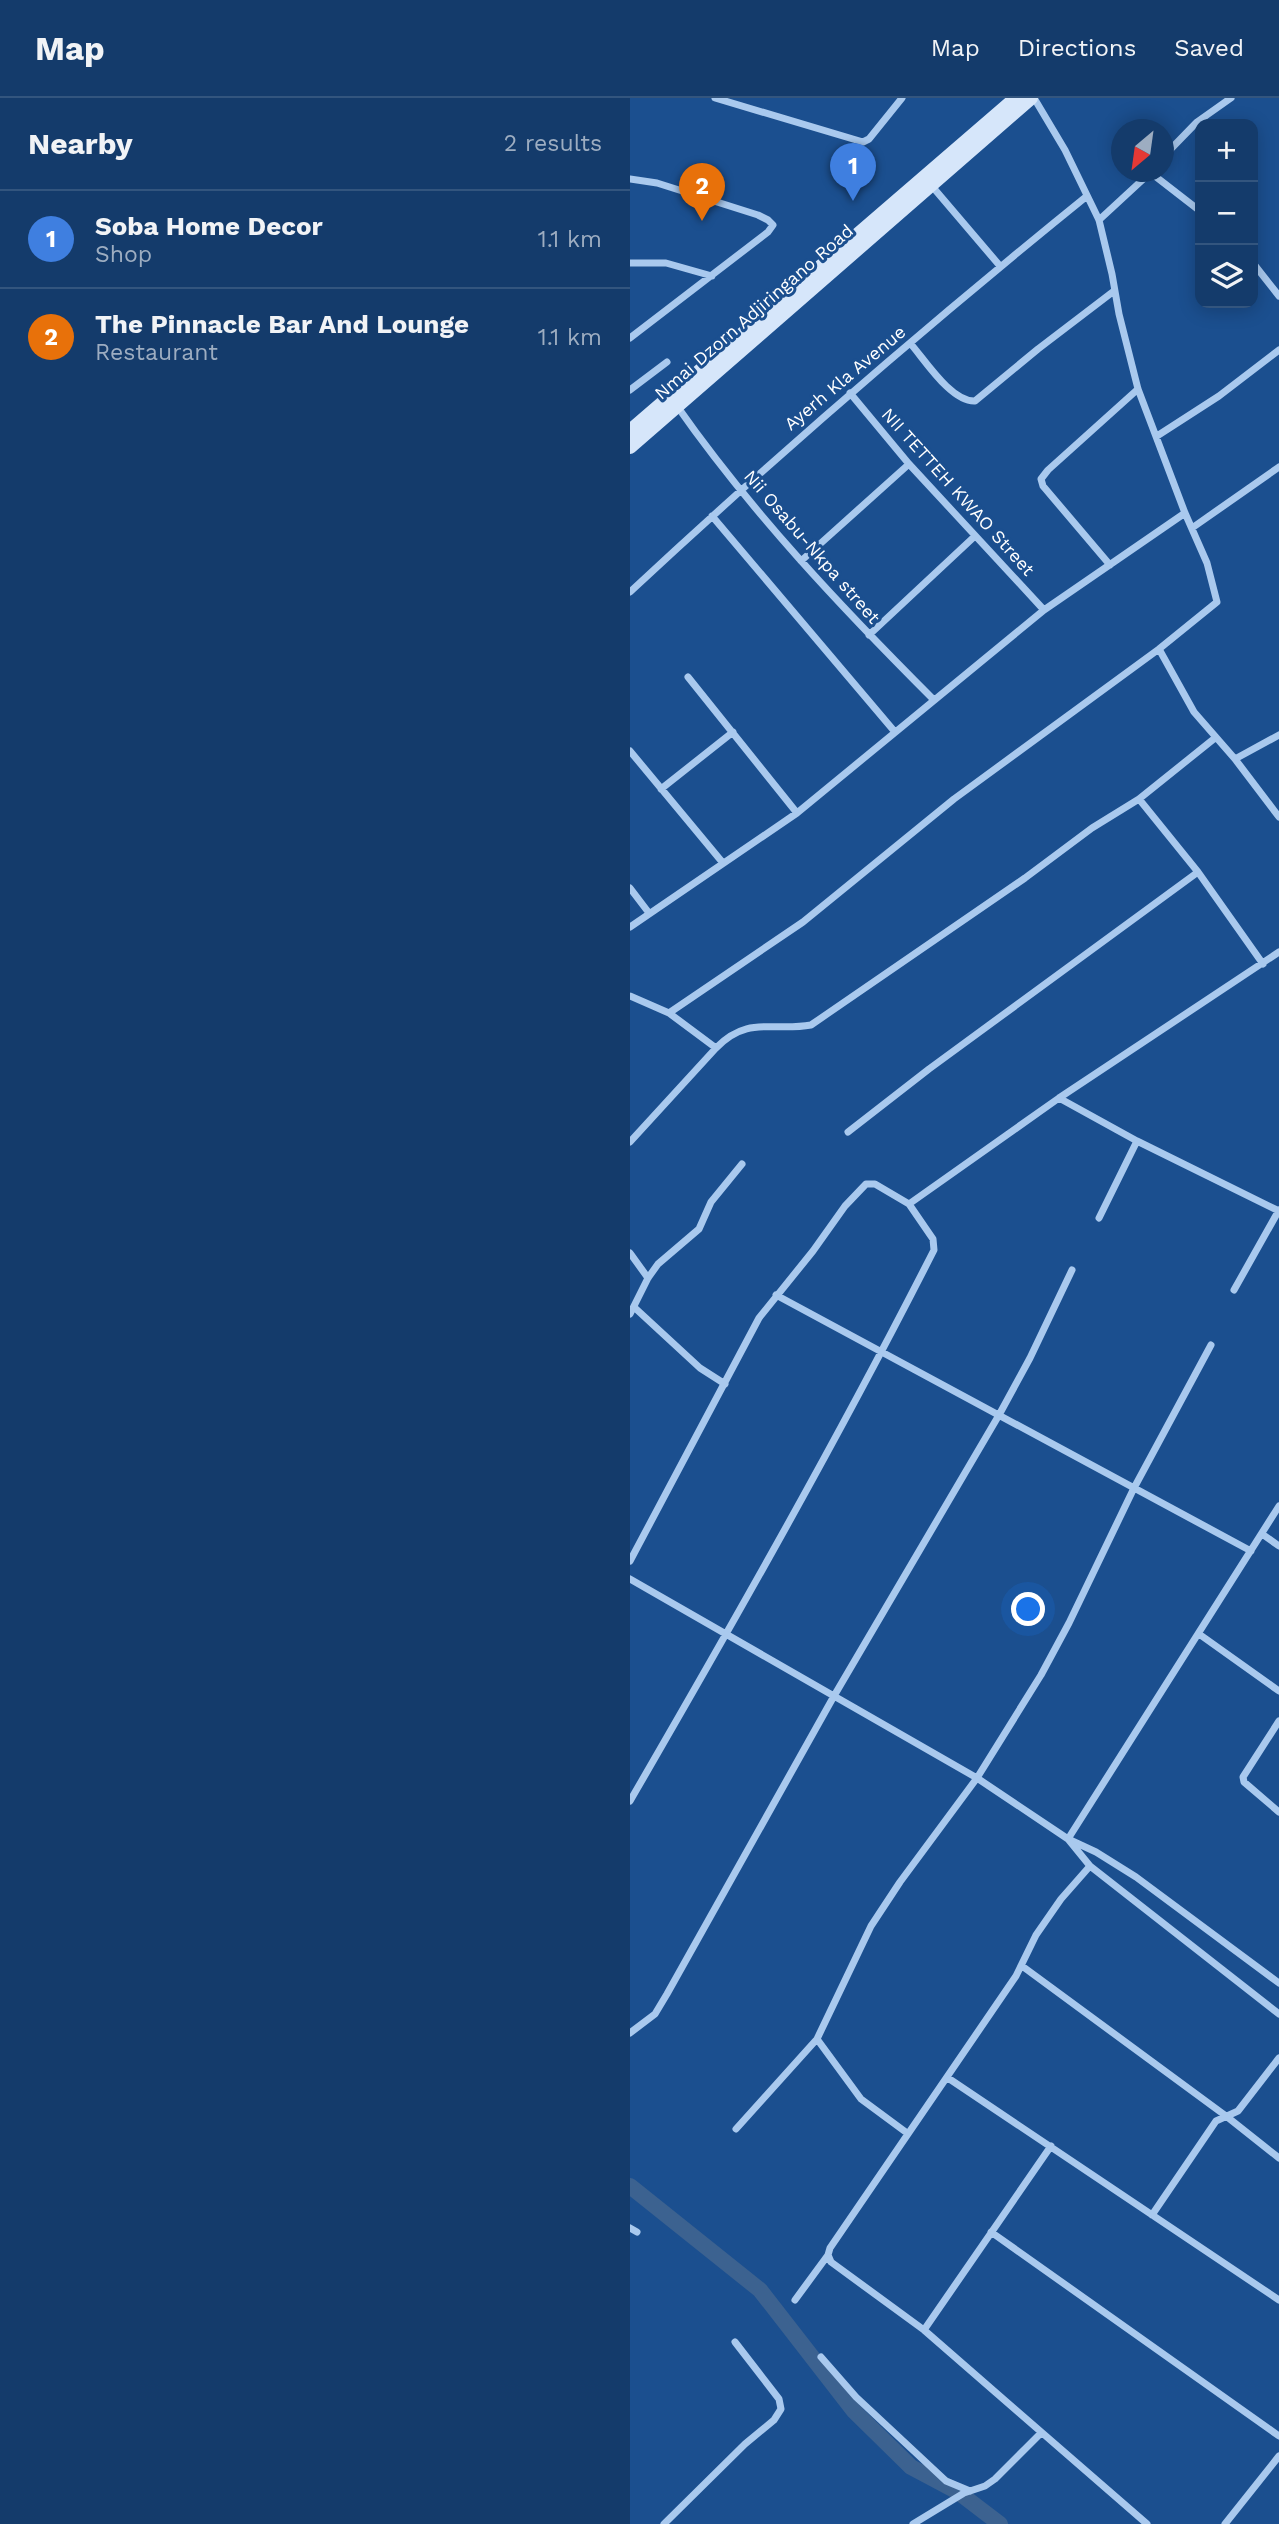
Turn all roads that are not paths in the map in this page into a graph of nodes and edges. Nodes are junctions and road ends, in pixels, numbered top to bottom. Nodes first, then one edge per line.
1 (715, 98) edge
2 (902, 98) edge
3 (1016, 98) edge
4 (1033, 98) edge
5 (1231, 98) edge
6 (1174, 146) edge
7 (630, 179) edge
8 (1140, 182) edge
9 (1164, 182) edge
10 (931, 185) junction
11 (1087, 196) junction
12 (1195, 207) edge
13 (1100, 220) junction
14 (866, 233) junction
15 (630, 263) edge
16 (1000, 266) junction
17 (1258, 269) edge
18 (712, 276) junction
19 (1114, 291) junction
20 (1279, 296) edge
21 (630, 338) edge
22 (910, 343) junction
23 (1279, 350) edge
24 (667, 362) dead end
25 (1139, 389) junction
26 (630, 390) edge
27 (850, 393) junction
28 (677, 405) junction
29 (630, 431) edge
30 (1157, 436) junction
31 (630, 446) edge
32 (909, 464) junction
33 (1279, 467) edge
34 (740, 489) junction
35 (1185, 513) junction
36 (712, 516) junction
37 (1192, 528) junction
38 (975, 537) junction
39 (801, 561) junction
40 (1110, 565) junction
41 (630, 592) edge
42 (1044, 610) junction
43 (869, 635) junction
44 (1159, 649) junction
45 (688, 677) dead end
46 (934, 700) junction
47 (733, 732) junction
48 (895, 732) junction
49 (1279, 735) edge
50 (1215, 738) junction
51 (630, 751) edge
52 (1235, 759) junction
53 (661, 789) junction
54 (1139, 799) junction
55 (797, 813) junction
56 (1279, 817) edge
57 (723, 863) junction
58 (1198, 872) junction
59 (630, 888) edge
60 (649, 913) junction
61 (630, 927) edge
62 (1279, 952) edge
63 (1264, 964) junction
64 (630, 996) edge
65 (669, 1013) junction
66 (716, 1048) junction
67 (1059, 1098) junction
68 (848, 1132) dead end
69 (1137, 1141) junction
70 (630, 1142) edge
71 (742, 1164) dead end
72 (909, 1203) junction
73 (1279, 1211) edge
74 (1099, 1218) dead end
75 (630, 1253) edge
76 (1072, 1270) dead end
77 (648, 1278) junction
78 (1234, 1290) dead end
79 (776, 1295) junction
80 (632, 1311) edge
81 (1211, 1345) dead end
82 (882, 1353) junction
83 (725, 1384) junction
84 (999, 1415) junction
85 (1134, 1488) junction
86 (1279, 1506) edge
87 (1262, 1534) junction
88 (1279, 1546) edge
89 (1251, 1551) junction
90 (630, 1560) edge
91 (630, 1579) edge
92 (1199, 1634) junction
93 (726, 1635) junction
94 (1279, 1691) edge
95 (834, 1696) junction
96 (1279, 1721) edge
97 (977, 1778) junction
98 (630, 1801) edge
99 (1279, 1812) edge
100 (1068, 1839) junction
101 (1090, 1866) junction
102 (1022, 1966) junction
103 (1279, 1983) edge
104 (1279, 2014) edge
105 (630, 2032) edge
106 (817, 2039) junction
107 (1279, 2058) edge
108 (947, 2078) junction
109 (1226, 2116) junction
110 (736, 2129) dead end
111 (907, 2133) junction
112 (1051, 2146) junction
113 (1279, 2158) edge
114 (1152, 2215) junction
115 (991, 2232) junction
116 (828, 2255) junction
117 (795, 2300) dead end
118 (1279, 2300) edge
119 (924, 2330) junction
120 (735, 2342) dead end
121 (821, 2357) dead end
122 (1041, 2433) junction
123 (1279, 2436) edge
124 (1279, 2456) edge
125 (967, 2492) junction
126 (664, 2524) edge
127 (913, 2524) edge
128 (1147, 2524) edge
129 (1225, 2524) edge

1 - 2 street
3 - 14 main road, Nmai Dzorn Adjiringano Road
4 - 10 main road, Nmai Dzorn Adjiringano Road
4 - 11 street
5 - 6 street
7 - 18 street
8 - 13 street
9 - 12 street
10 - 14 main road, Nmai Dzorn Adjiringano Road
10 - 16 street
11 - 13 street
11 - 16 street, Ayerh Kla Avenue
13 - 19 street
14 - 28 main road, Nmai Dzorn Adjiringano Road
14 - 29 main road, Nmai Dzorn Adjiringano Road
15 - 18 street
16 - 22 street, Ayerh Kla Avenue
17 - 20 street
18 - 21 street
19 - 22 street
19 - 25 street
22 - 27 street, Ayerh Kla Avenue
23 - 30 street
24 - 26 street
25 - 30 street
25 - 40 street
27 - 32 street, NII TETTEH KWAO Street
27 - 34 street, Ayerh Kla Avenue
28 - 31 main road, Nmai Dzorn Adjiringano Road
28 - 34 street, Nii Osabu-Nkpa street
30 - 35 street
32 - 38 street, NII TETTEH KWAO Street
32 - 39 street
33 - 37 street
34 - 36 street, Ayerh Kla Avenue
34 - 39 street, Nii Osabu-Nkpa street
35 - 37 street
35 - 40 street
36 - 41 street, Ayerh Kla Avenue
36 - 48 street
37 - 44 street
38 - 42 street, NII TETTEH KWAO Street
38 - 43 street
39 - 43 street, Nii Osabu-Nkpa street
40 - 42 street
42 - 46 street
43 - 46 street, Nii Osabu-Nkpa street
44 - 50 street
44 - 65 street
45 - 47 street
46 - 48 street
47 - 53 street
47 - 55 street
48 - 55 street
49 - 52 street
50 - 52 street
50 - 54 street
51 - 53 street
52 - 56 street
53 - 57 street
54 - 58 street
54 - 66 street
55 - 57 street
57 - 60 street
58 - 63 street
58 - 68 street
59 - 60 street
60 - 61 street
62 - 63 street
63 - 67 street
64 - 65 street
65 - 66 street
66 - 70 street
67 - 69 street
67 - 72 street
69 - 73 street
69 - 74 street
71 - 77 street
72 - 79 street
72 - 82 street
73 - 78 street
75 - 77 street
76 - 84 street
77 - 80 street
79 - 82 street
79 - 83 street
80 - 83 street
81 - 85 street
82 - 84 street
82 - 93 street
83 - 90 street
84 - 85 street
84 - 95 street
85 - 89 street
85 - 97 street
86 - 87 street
87 - 88 street
87 - 89 street
89 - 92 street
91 - 93 street
92 - 94 street
92 - 100 street
93 - 95 street
93 - 98 street
95 - 97 street
95 - 105 street
96 - 99 street
97 - 100 street
97 - 106 street
100 - 101 street
100 - 103 street
101 - 102 street
101 - 104 street
102 - 108 street
102 - 109 street
106 - 110 street
106 - 111 street
107 - 109 street
108 - 111 street
108 - 112 street
109 - 113 street
109 - 114 street
111 - 116 street
112 - 114 street
112 - 115 street
114 - 118 street
115 - 119 street
115 - 123 street
116 - 117 street
116 - 119 street
119 - 122 street
120 - 126 street
121 - 125 street
122 - 125 street
122 - 128 street
124 - 129 street
125 - 127 street

